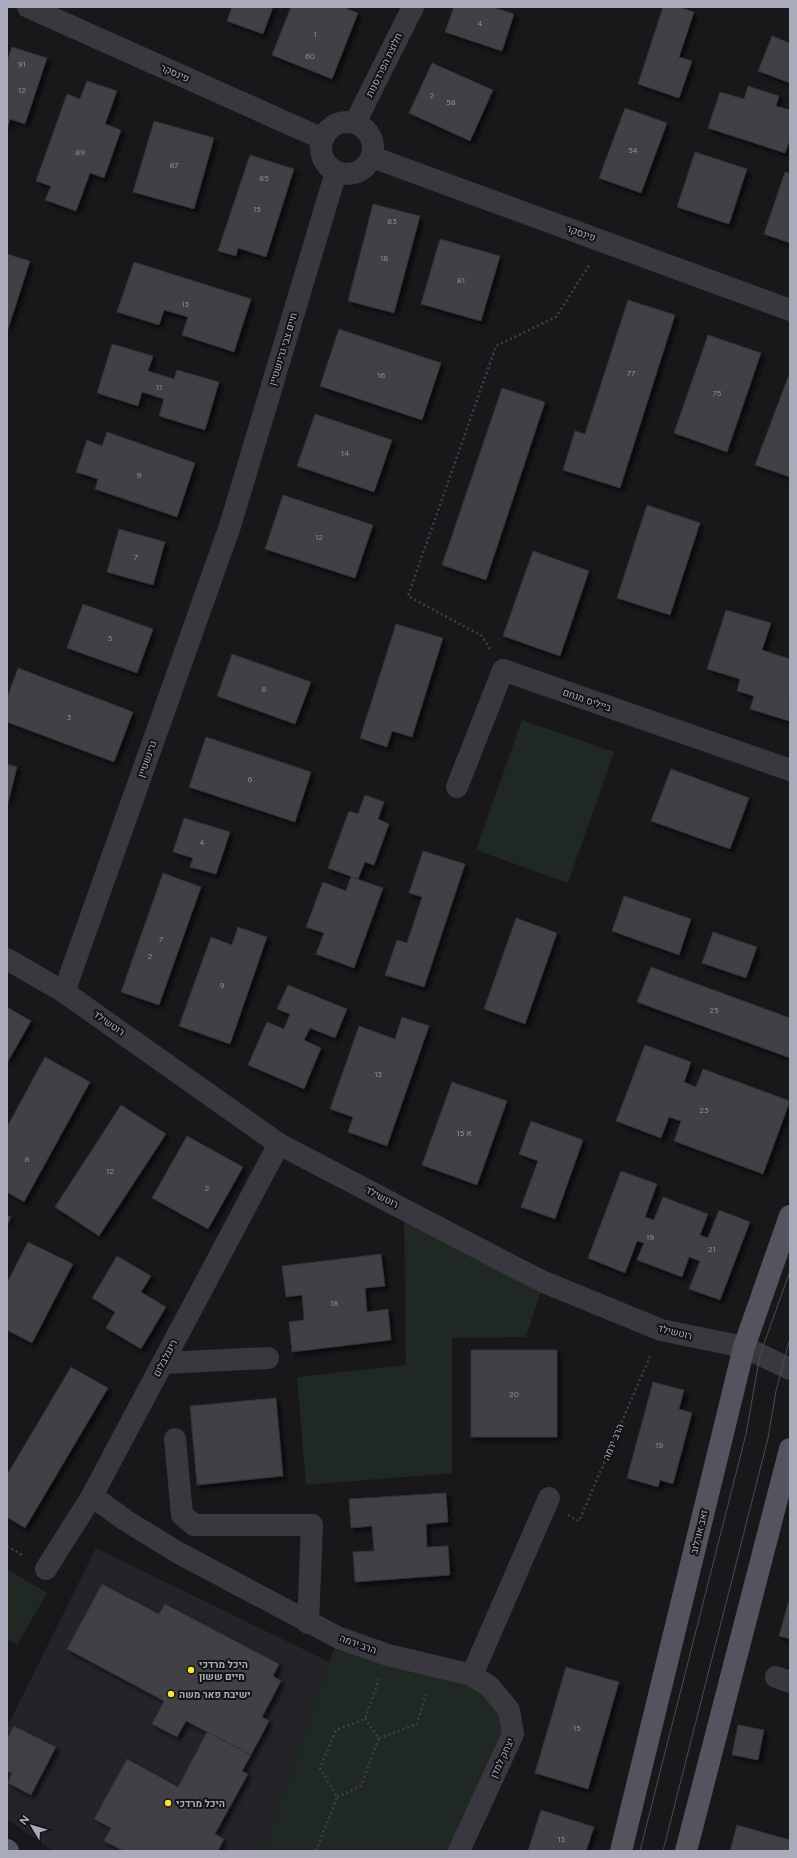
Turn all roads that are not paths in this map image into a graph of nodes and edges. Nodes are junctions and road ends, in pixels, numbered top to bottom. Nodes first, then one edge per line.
1 (28, 7) edge
2 (413, 7) edge
3 (355, 123) junction
4 (323, 139) junction
5 (372, 157) junction
6 (336, 172) junction
7 (790, 310) edge
8 (230, 526) joint
9 (790, 770) edge
10 (457, 787) dead end
11 (7, 958) edge
12 (64, 992) junction
13 (279, 1144) junction
14 (790, 1216) edge
15 (744, 1347) junction
16 (268, 1358) dead end
17 (163, 1363) junction
18 (790, 1368) edge
19 (175, 1439) dead end
20 (790, 1449) edge
21 (92, 1496) junction
22 (548, 1502) road end
23 (194, 1525) junction
24 (177, 1552) junction
25 (46, 1569) dead end
26 (308, 1623) junction
27 (472, 1676) junction
28 (459, 1851) edge
29 (621, 1851) edge
30 (686, 1851) edge

1 - 4 street, פינסקר
2 - 3 street, חלוצת הפרדסנות
3 - 4 street
3 - 5 street
4 - 6 street
5 - 6 street
5 - 7 street, פינסקר
6 - 8 street, חיים צבי גרינשטיין
8 - 12 street, גרינשטיין
9 - 10 street, בייליס מנחם
11 - 12 street, רוטשילד
12 - 13 street, רוטשילד
13 - 15 street, רוטשילד
13 - 17 street, רינגלבלום
14 - 15 main road, זאב אורלוב
15 - 18 street, רוטשילד
15 - 29 main road, זאב אורלוב
16 - 17 street
17 - 21 street, רינגלבלום
19 - 23 street
20 - 30 main road
21 - 24 street, הרב ירמה
21 - 25 street, רינגלבלום
22 - 27 street
23 - 24 street
23 - 26 street
24 - 26 street, הרב ירמה
26 - 27 street, הרב ירמה
27 - 28 street, יצחק למדן

